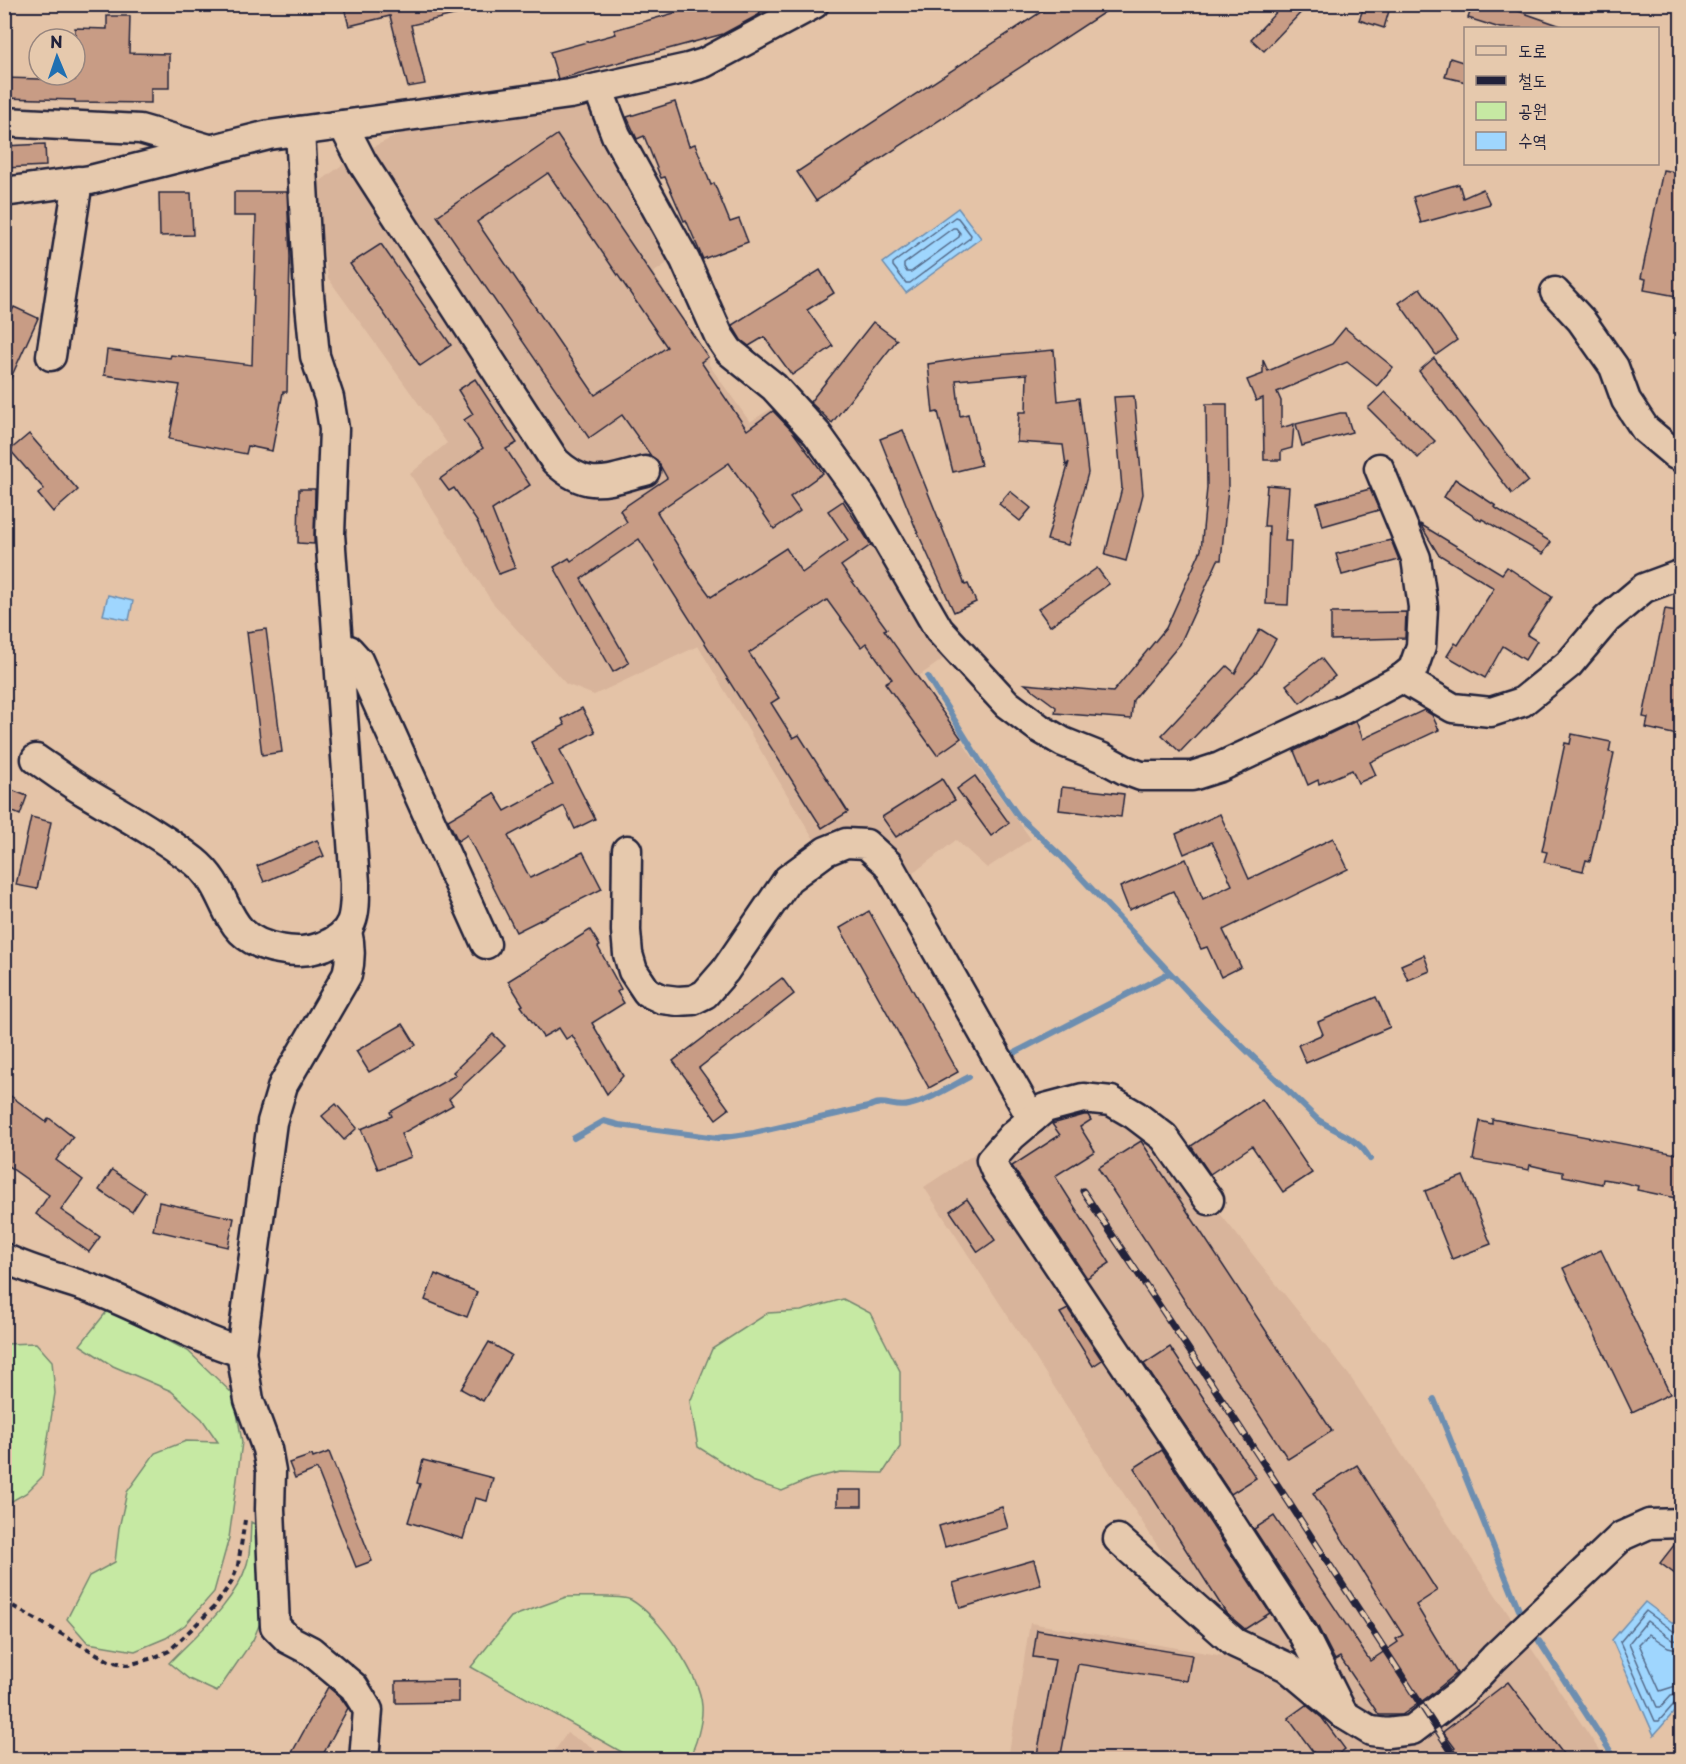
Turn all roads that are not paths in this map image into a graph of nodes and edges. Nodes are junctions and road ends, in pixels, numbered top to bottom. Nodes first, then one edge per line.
1 (814, 4) edge
2 (598, 88) junction
3 (4, 122) edge
4 (343, 125) junction
5 (300, 131) junction
6 (211, 149) junction
7 (78, 181) junction
8 (4, 192) edge
9 (1556, 292) dead end
10 (51, 356) dead end
11 (1682, 457) edge
12 (1379, 468) dead end
13 (645, 471) dead end
14 (1682, 574) edge
15 (338, 647) junction
16 (1402, 678) junction
17 (36, 759) dead end
18 (627, 850) dead end
19 (347, 931) junction
20 (486, 944) dead end
21 (1032, 1119) junction
22 (1209, 1200) dead end
23 (4, 1258) edge
24 (242, 1352) junction
25 (1682, 1524) edge
26 (1118, 1539) dead end
27 (1343, 1714) junction
28 (364, 1760) edge

1 - 2 street
2 - 4 street
2 - 16 street
3 - 6 street
4 - 5 street
4 - 13 street
5 - 6 street
5 - 15 street
6 - 7 street
7 - 8 street
7 - 10 street
9 - 11 street
12 - 16 street
14 - 16 street
15 - 19 street
15 - 20 street
17 - 19 street
18 - 21 street
19 - 24 street
21 - 22 street
21 - 27 street
23 - 24 street
24 - 28 street
25 - 27 street
26 - 27 street

